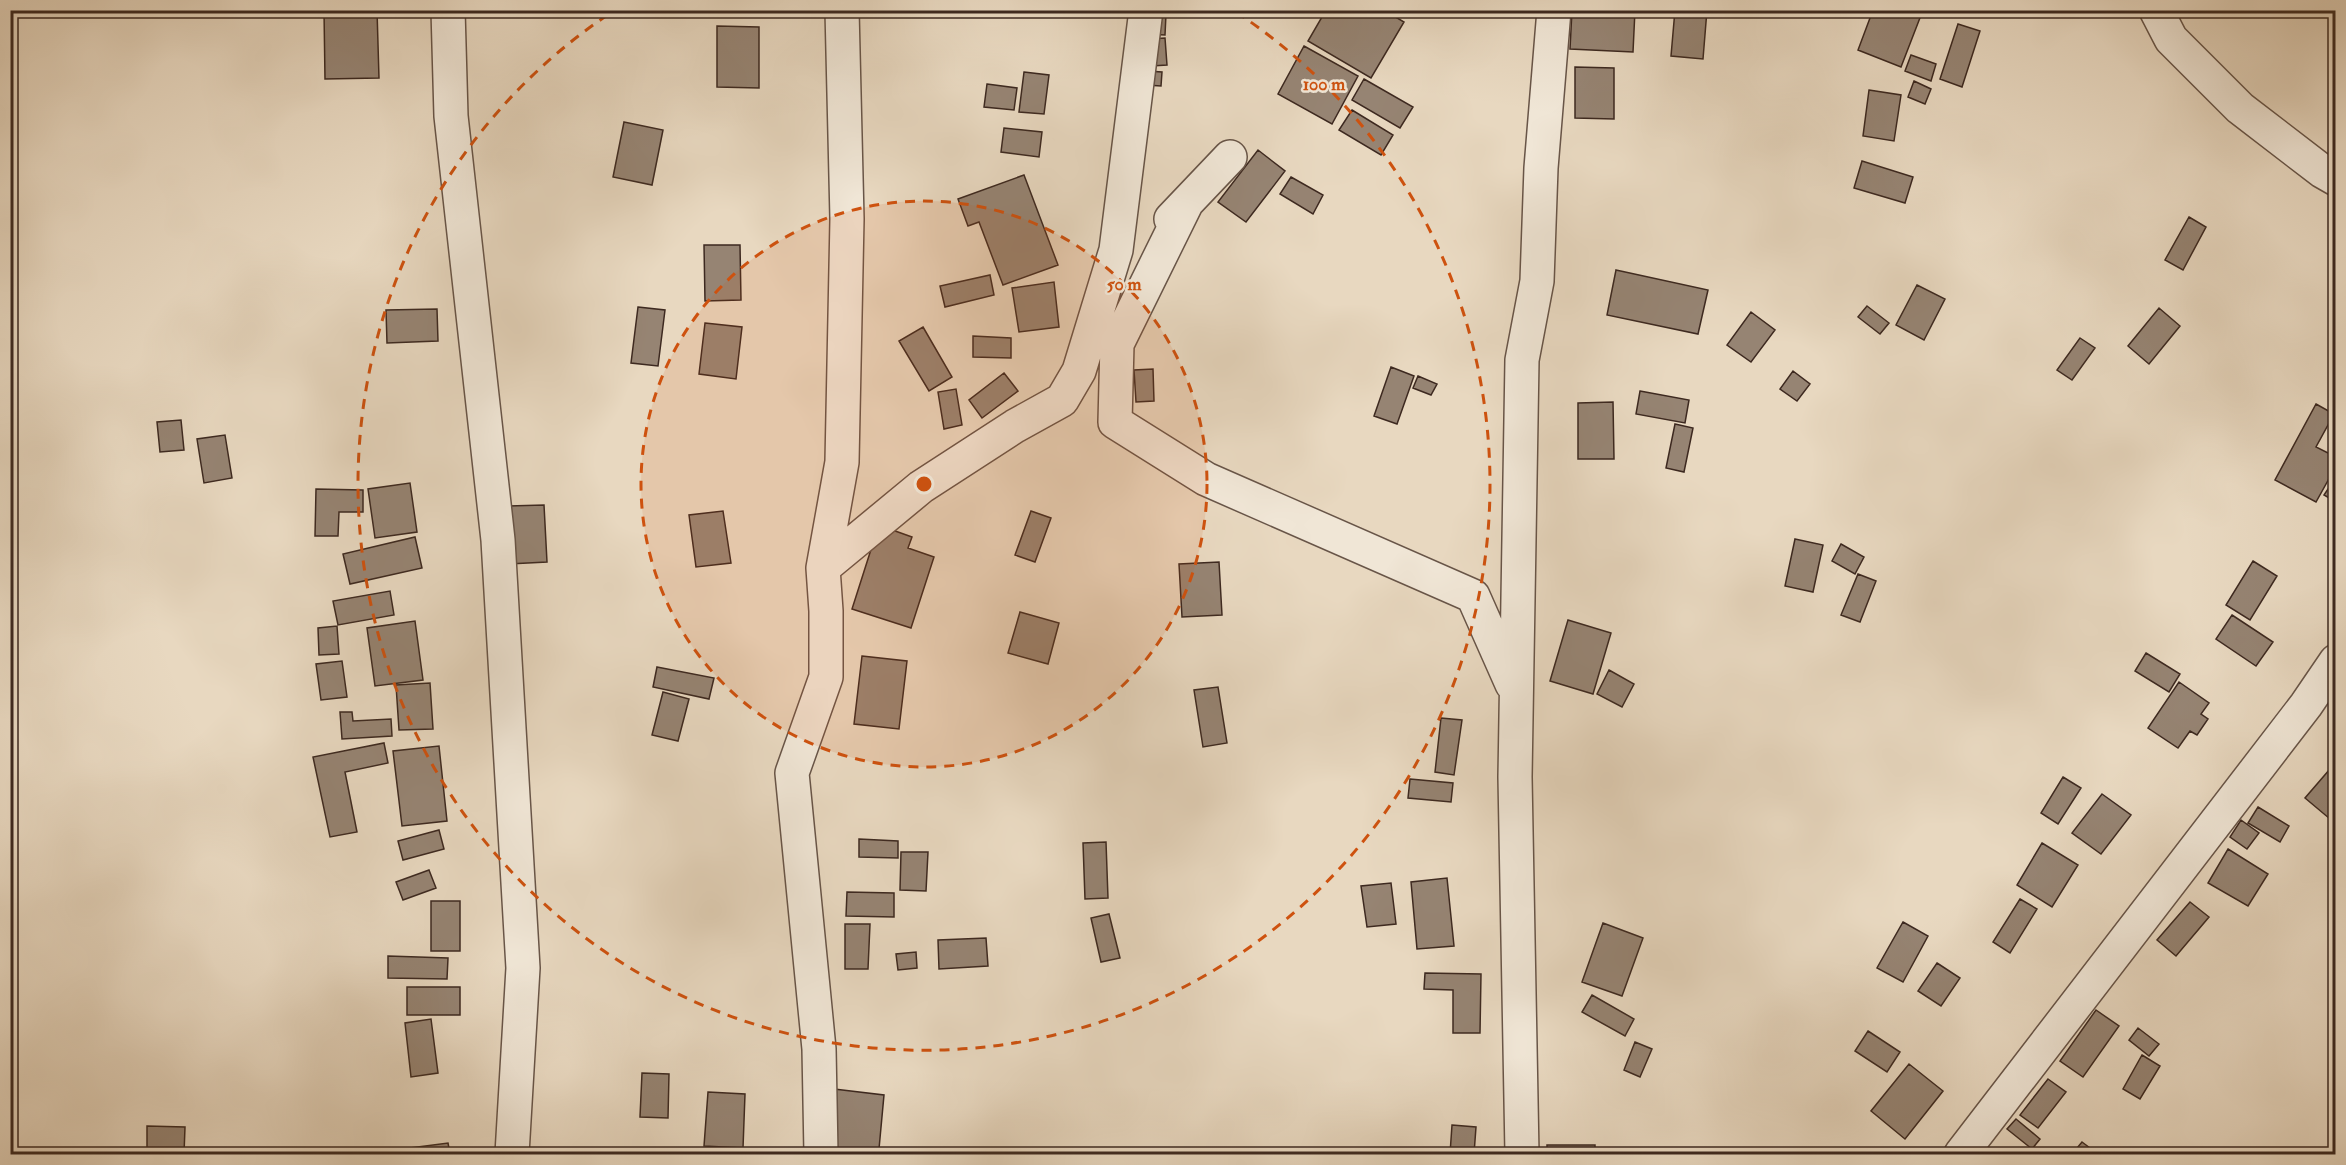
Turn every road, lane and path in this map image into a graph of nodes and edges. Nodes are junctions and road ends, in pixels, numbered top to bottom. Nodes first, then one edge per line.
1 (448, 10) edge
2 (842, 10) edge
3 (1146, 10) edge
4 (1554, 10) edge
5 (2156, 10) edge
6 (1230, 157) dead end
7 (2336, 179) edge
8 (1186, 204) junction
9 (1108, 277) junction
10 (823, 568) junction
11 (2336, 662) edge
12 (1516, 694) junction
13 (512, 1155) edge
14 (820, 1155) edge
15 (1522, 1155) edge
16 (1961, 1155) edge

1 - 13 street
2 - 10 street
3 - 9 street
4 - 12 street
5 - 7 street
6 - 8 street
8 - 9 street
8 - 12 street
9 - 10 street
10 - 14 street
11 - 16 street
12 - 15 street

